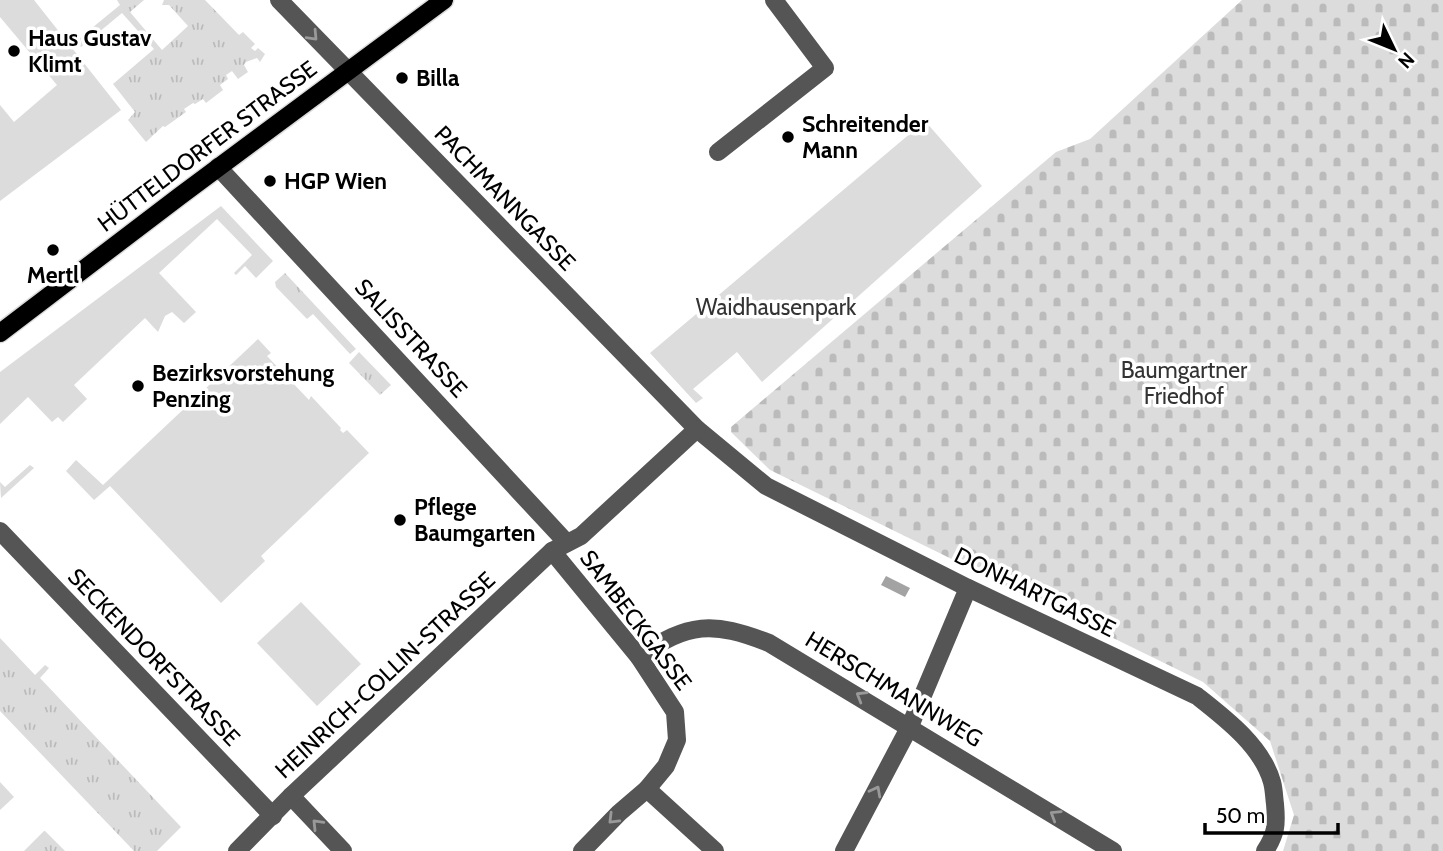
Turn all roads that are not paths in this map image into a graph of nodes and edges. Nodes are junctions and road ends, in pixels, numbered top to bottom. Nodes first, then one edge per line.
1 (279, 0) edge
2 (444, 0) edge
3 (774, 0) edge
4 (347, 72) junction
5 (718, 152) dead end
6 (218, 167) junction
7 (0, 333) edge
8 (696, 429) junction
9 (0, 531) edge
10 (560, 547) junction
11 (968, 588) junction
12 (639, 657) junction
13 (910, 726) junction
14 (647, 789) junction
15 (291, 796) junction
16 (273, 816) junction
17 (237, 851) edge
18 (343, 851) edge
19 (582, 851) edge
20 (715, 851) edge
21 (844, 851) edge
22 (1113, 851) edge
23 (1265, 851) edge

1 -> 4 street, PACHMANNGASSE
2 - 4 main road, HÜTTELDORFER STRASSE
3 - 5 street
4 - 6 main road, HÜTTELDORFER STRASSE
4 - 8 street, PACHMANNGASSE
6 - 7 main road, HÜTTELDORFER STRASSE
6 - 10 street, SALISSTRASSE
8 - 10 street, HEINRICH-COLLIN-STRASSE
8 - 11 street, DONHARTGASSE
9 - 16 street, SECKENDORFSTRASSE
10 - 12 street, SAMBECKGASSE
10 - 15 street, HEINRICH-COLLIN-STRASSE
11 - 13 street
11 - 23 street, DONHARTGASSE
13 -> 12 street, HERSCHMANNWEG
12 - 14 street, SAMBECKGASSE
21 -> 13 street
22 -> 13 street, HERSCHMANNWEG
14 -> 19 street, SAMBECKGASSE
14 - 20 street
15 - 16 street, HEINRICH-COLLIN-STRASSE
18 -> 15 street
16 - 17 street, HEINRICH-COLLIN-STRASSE

